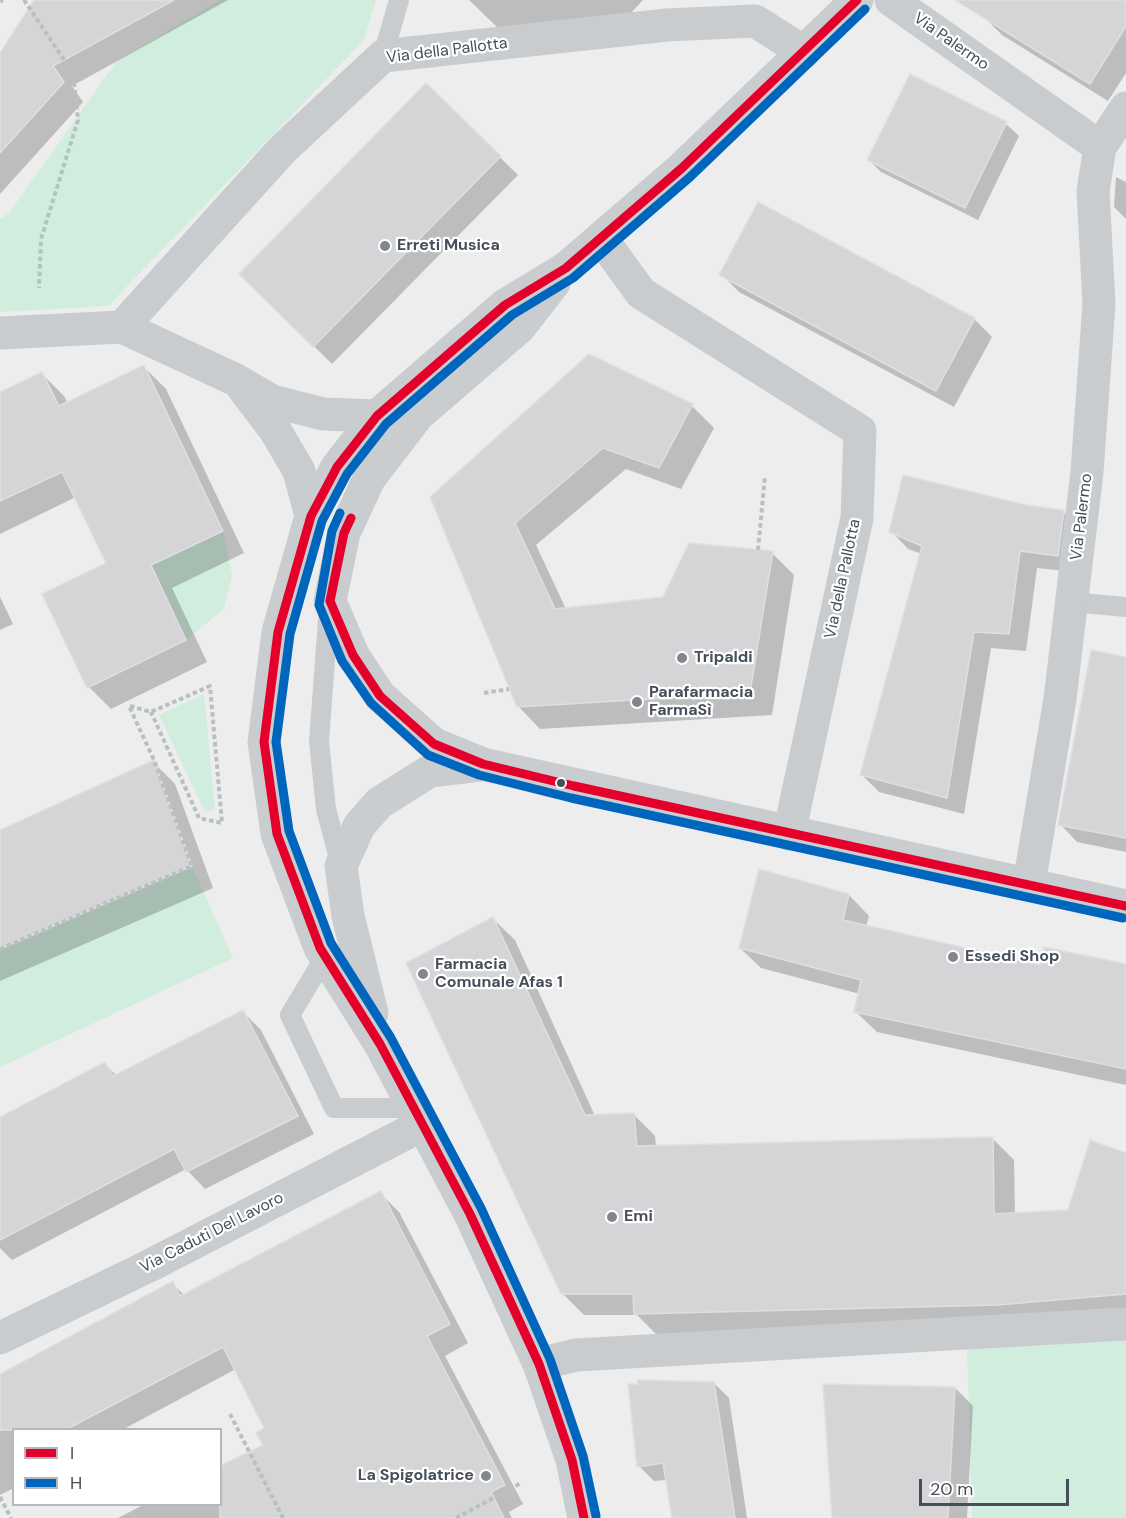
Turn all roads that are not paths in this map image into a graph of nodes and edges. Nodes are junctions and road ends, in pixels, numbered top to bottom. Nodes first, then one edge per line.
1 (399, 0) edge
2 (856, 0) edge
3 (891, 0) edge
4 (804, 52) junction
5 (383, 56) junction
6 (1126, 108) edge
7 (1100, 147) junction
8 (601, 238) junction
9 (566, 268) junction
10 (122, 327) junction
11 (0, 333) edge
12 (236, 380) junction
13 (377, 416) junction
14 (310, 516) junction
15 (330, 601) junction
16 (1072, 602) junction
17 (1126, 608) edge
18 (483, 764) junction
19 (789, 834) junction
20 (342, 866) junction
21 (1029, 884) junction
22 (1126, 906) edge
23 (326, 957) junction
24 (380, 1044) junction
25 (417, 1116) junction
26 (1126, 1324) edge
27 (0, 1338) edge
28 (539, 1364) junction
29 (584, 1518) edge

1 - 5 lane
2 - 4 main road
3 - 7 street, Via Palermo
4 - 5 street, Via della Pallotta
4 - 8 main road
5 - 10 street, Via della Pallotta
6 - 7 street, Via Palermo
7 - 16 street, Via Palermo
8 - 9 main road
8 - 19 street, Via della Pallotta
9 - 13 main road
9 - 15 main road
10 - 11 street
10 - 12 street
12 - 13 street
12 - 14 street
13 - 14 main road
14 - 23 main road
15 - 18 main road
15 - 20 lane
16 - 17 lane
16 - 21 street, Via Palermo
18 - 19 main road
18 - 20 main road
19 - 21 main road
20 - 24 main road
21 - 22 main road
23 - 24 main road
23 - 25 lane
24 - 25 main road
25 - 27 street, Via Caduti Del Lavoro
25 - 28 main road
26 - 28 street
28 - 29 main road

